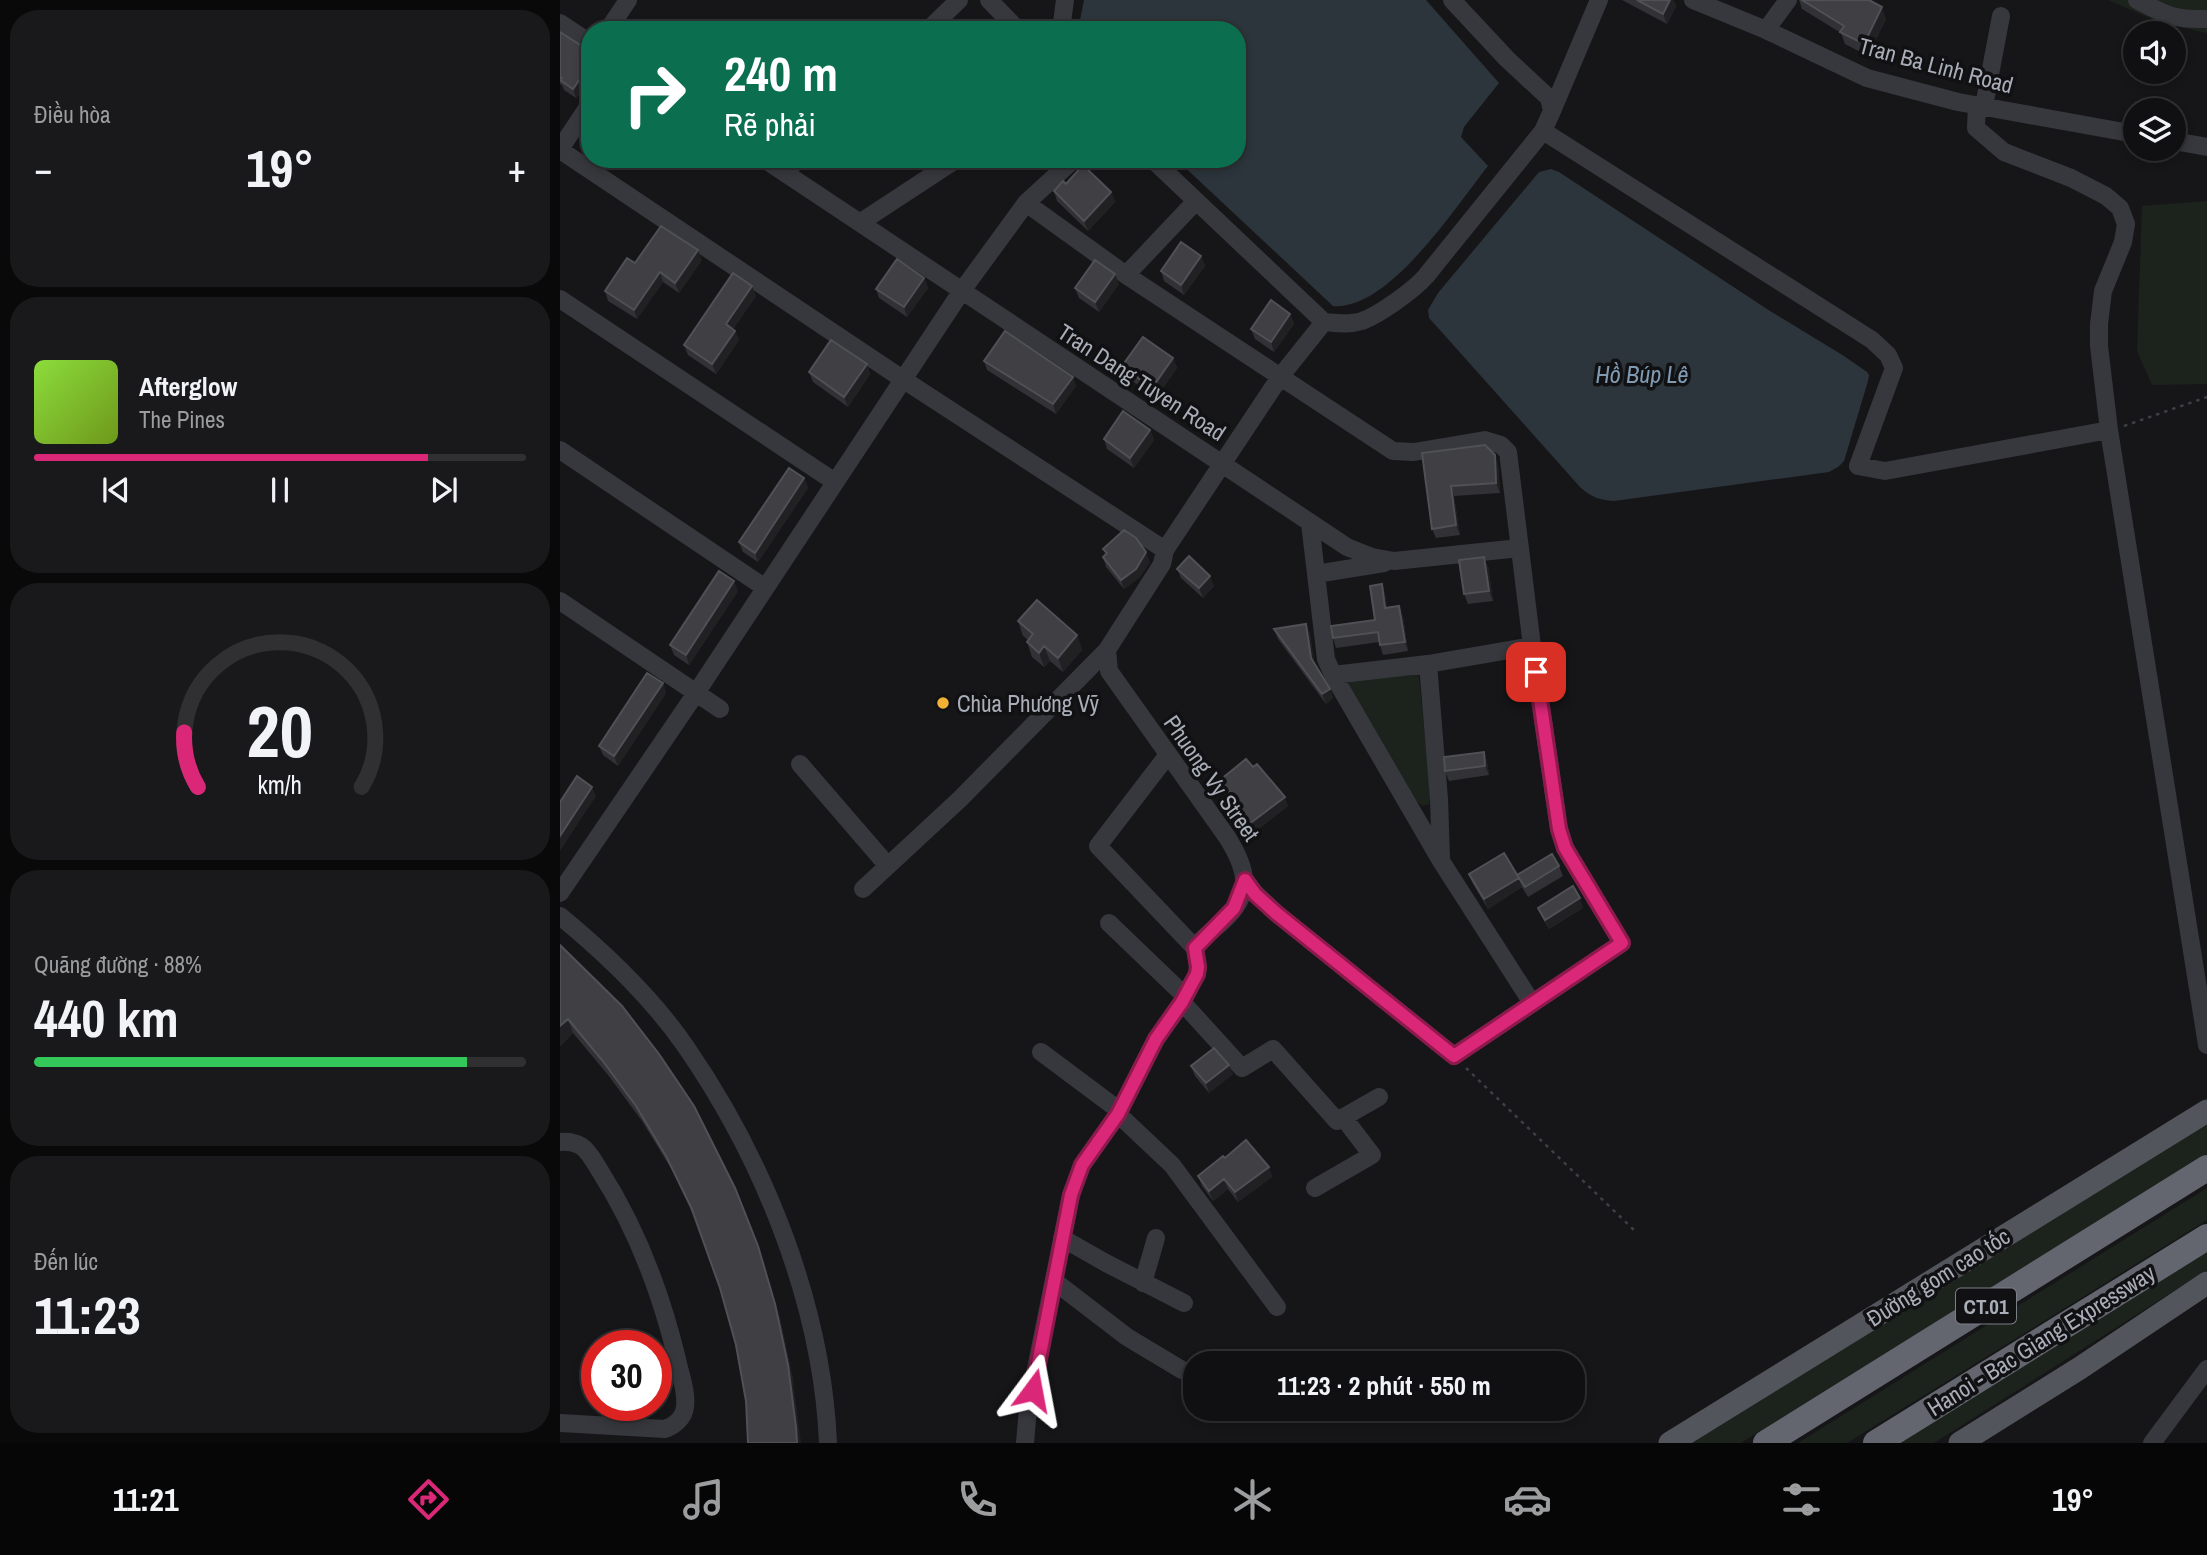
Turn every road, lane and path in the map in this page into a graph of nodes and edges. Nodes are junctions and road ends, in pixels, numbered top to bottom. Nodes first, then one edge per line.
1 (628, 0) edge
2 (959, 0) edge
3 (989, 0) edge
4 (1066, 0) edge
5 (1451, 0) edge
6 (1599, 0) edge
7 (1693, 0) edge
8 (1788, 0) edge
9 (2137, 0) edge
10 (2001, 16) dead end
11 (2207, 19) edge
12 (614, 21) edge
13 (937, 21) edge
14 (1009, 21) edge
15 (1062, 21) edge
16 (560, 23) edge
17 (1766, 30) junction
18 (581, 37) edge
19 (1981, 106) junction
20 (1552, 111) junction
21 (581, 118) edge
22 (1543, 131) junction
23 (2123, 132) edge
24 (2186, 144) edge
25 (2207, 148) edge
26 (560, 150) edge
27 (581, 164) edge
28 (587, 168) edge
29 (792, 168) edge
30 (943, 168) edge
31 (1064, 168) edge
32 (1161, 168) edge
33 (1196, 201) junction
34 (1026, 203) junction
35 (861, 222) junction
36 (1126, 275) junction
37 (961, 292) junction
38 (560, 299) edge
39 (1324, 321) junction
40 (1280, 377) junction
41 (904, 380) junction
42 (2207, 397) edge
43 (2109, 430) junction
44 (560, 450) edge
45 (1224, 465) junction
46 (835, 482) junction
47 (1310, 523) junction
48 (1520, 548) junction
49 (1165, 550) junction
50 (1394, 561) junction
51 (1316, 575) junction
52 (764, 587) junction
53 (560, 601) edge
54 (1532, 646) junction
55 (1107, 650) junction
56 (1429, 664) junction
57 (1333, 675) junction
58 (696, 693) junction
59 (720, 709) dead end
60 (1167, 756) junction
61 (800, 764) dead end
62 (1441, 861) junction
63 (888, 866) junction
64 (1245, 880) junction
65 (863, 889) dead end
66 (560, 893) edge
67 (560, 916) edge
68 (1109, 923) dead end
69 (1195, 948) junction
70 (1183, 999) junction
71 (1532, 1003) junction
72 (2207, 1045) edge
73 (1041, 1052) dead end
74 (1454, 1056) junction
75 (1378, 1097) dead end
76 (2207, 1111) edge
77 (1119, 1112) junction
78 (1343, 1117) junction
79 (560, 1142) edge
80 (2207, 1168) edge
81 (1315, 1188) dead end
82 (1635, 1231) dead end
83 (2207, 1237) edge
84 (1062, 1238) junction
85 (1156, 1238) dead end
86 (1054, 1281) junction
87 (1143, 1283) junction
88 (2207, 1283) edge
89 (1184, 1303) dead end
90 (1277, 1307) dead end
91 (2207, 1368) edge
92 (1182, 1370) dead end
93 (560, 1423) edge
94 (828, 1443) edge
95 (1025, 1443) edge
96 (1670, 1443) edge
97 (1766, 1443) edge
98 (1876, 1443) edge
99 (1960, 1443) edge
100 (2152, 1443) edge

1 - 12 street
2 - 13 street
3 - 14 street
4 - 15 street
5 - 20 street
6 - 20 street
7 - 17 street, Tran Ba Linh Road
8 - 17 street
9 - 11 street
10 - 19 street
16 - 18 street
17 - 19 street, Tran Ba Linh Road
19 - 23 street, Tran Ba Linh Road
19 - 43 street
20 - 22 street
21 - 26 street
22 - 39 street
22 - 43 street
24 - 25 street
26 - 27 street
28 - 41 street
29 - 35 street, Tran Dang Tuyen Road
30 - 35 street
31 - 34 street
32 - 33 street
33 - 36 street
33 - 39 street
34 - 36 street
34 - 37 street
35 - 37 street, Tran Dang Tuyen Road
36 - 40 street
37 - 41 street
37 - 45 street, Tran Dang Tuyen Road
38 - 46 street
39 - 40 street
40 - 45 street
40 - 48 street
41 - 46 street
41 - 49 street
42 - 43 path
43 - 72 street
44 - 52 street
45 - 47 street, Tran Dang Tuyen Road
45 - 49 street
46 - 52 street
47 - 50 street, Tran Dang Tuyen Road
47 - 51 street
48 - 50 street, Tran Dang Tuyen Road
48 - 54 street
49 - 55 street
50 - 51 street
51 - 57 street
52 - 58 street
53 - 58 street
54 - 56 street
54 - 71 street
55 - 60 street, Phuong Vy Street
55 - 63 street
56 - 57 street
56 - 62 street
57 - 62 street
58 - 59 street
58 - 66 street
60 - 64 street, Phuong Vy Street
60 - 69 street
61 - 63 street
62 - 71 street
63 - 65 street
64 - 69 street, Phuong Vy Street
64 - 74 street
67 - 94 street
68 - 70 street
69 - 70 street
70 - 77 street
70 - 78 street
71 - 74 street
73 - 77 street
74 - 82 path
75 - 78 street
76 - 96 main road, Đường gom cao tốc
77 - 84 street
77 - 90 street
78 - 81 street
79 - 93 street
80 - 97 highway, CT.01
83 - 98 highway, Hanoi - Bac Giang Expressway / CT.01
84 - 86 street
84 - 87 street
85 - 87 street
86 - 92 street
86 - 95 street
87 - 89 street
88 - 99 main road
91 - 100 street

